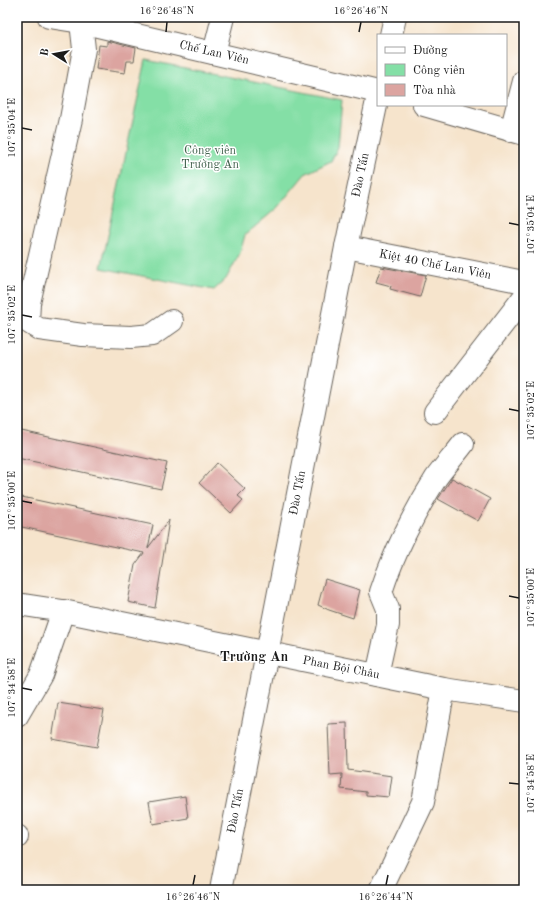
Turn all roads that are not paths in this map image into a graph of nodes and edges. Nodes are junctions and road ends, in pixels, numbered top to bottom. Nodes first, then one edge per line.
1 (49, 17) edge
2 (222, 17) edge
3 (395, 17) edge
4 (82, 20) edge
5 (391, 34) edge
6 (214, 54) junction
7 (524, 81) edge
8 (377, 92) edge
9 (377, 101) edge
10 (428, 106) edge
11 (518, 133) edge
12 (346, 247) junction
13 (524, 282) edge
14 (524, 297) edge
15 (172, 320) dead end
16 (435, 412) dead end
17 (463, 444) dead end
18 (17, 604) edge
19 (62, 611) junction
20 (267, 653) junction
21 (377, 675) junction
22 (444, 689) junction
23 (524, 701) edge
24 (17, 716) edge
25 (221, 890) edge
26 (381, 890) edge

1 - 4 street, Chế Lan Viên
2 - 6 street
3 - 5 street
4 - 6 street, Chế Lan Viên
4 - 15 street
6 - 8 street, Chế Lan Viên
7 - 11 street
9 - 12 street, Đào Tấn
10 - 11 street
12 - 13 street, Kiệt 40 Chế Lan Viên
12 - 20 street, Đào Tấn
14 - 16 street
17 - 21 street
18 - 19 street, Phan Bội Châu
19 - 20 street, Phan Bội Châu
19 - 24 street
20 - 21 street, Phan Bội Châu
20 - 25 street, Đào Tấn
21 - 22 street, Phan Bội Châu
22 - 23 street, Phan Bội Châu
22 - 26 street

